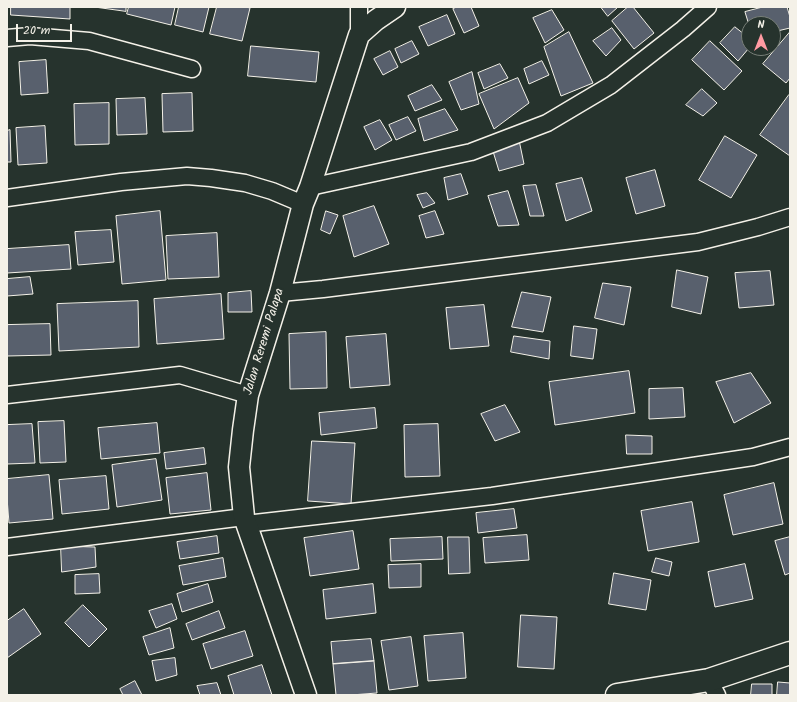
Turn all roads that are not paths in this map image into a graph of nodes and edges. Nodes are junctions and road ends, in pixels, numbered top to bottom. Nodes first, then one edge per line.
1 (358, 7) edge
2 (395, 7) edge
3 (708, 7) edge
4 (359, 35) junction
5 (7, 38) edge
6 (192, 69) dead end
7 (306, 196) junction
8 (7, 198) edge
9 (790, 217) edge
10 (280, 293) junction
11 (7, 395) edge
12 (248, 395) junction
13 (790, 447) edge
14 (245, 520) junction
15 (7, 547) edge
16 (790, 653) edge
17 (713, 687) edge
18 (306, 695) edge
19 (617, 695) edge

1 - 4 street
2 - 4 street
3 - 7 street
4 - 7 street, Jalan Reremi Palapa
5 - 6 street
7 - 8 street
7 - 10 street, Jalan Reremi Palapa
9 - 10 street
10 - 12 street, Jalan Reremi Palapa
11 - 12 street
12 - 14 street, Jalan Reremi Palapa
13 - 14 street
14 - 15 street
14 - 18 street, Jalan Reremi Palapa
16 - 17 main road
17 - 19 main road

